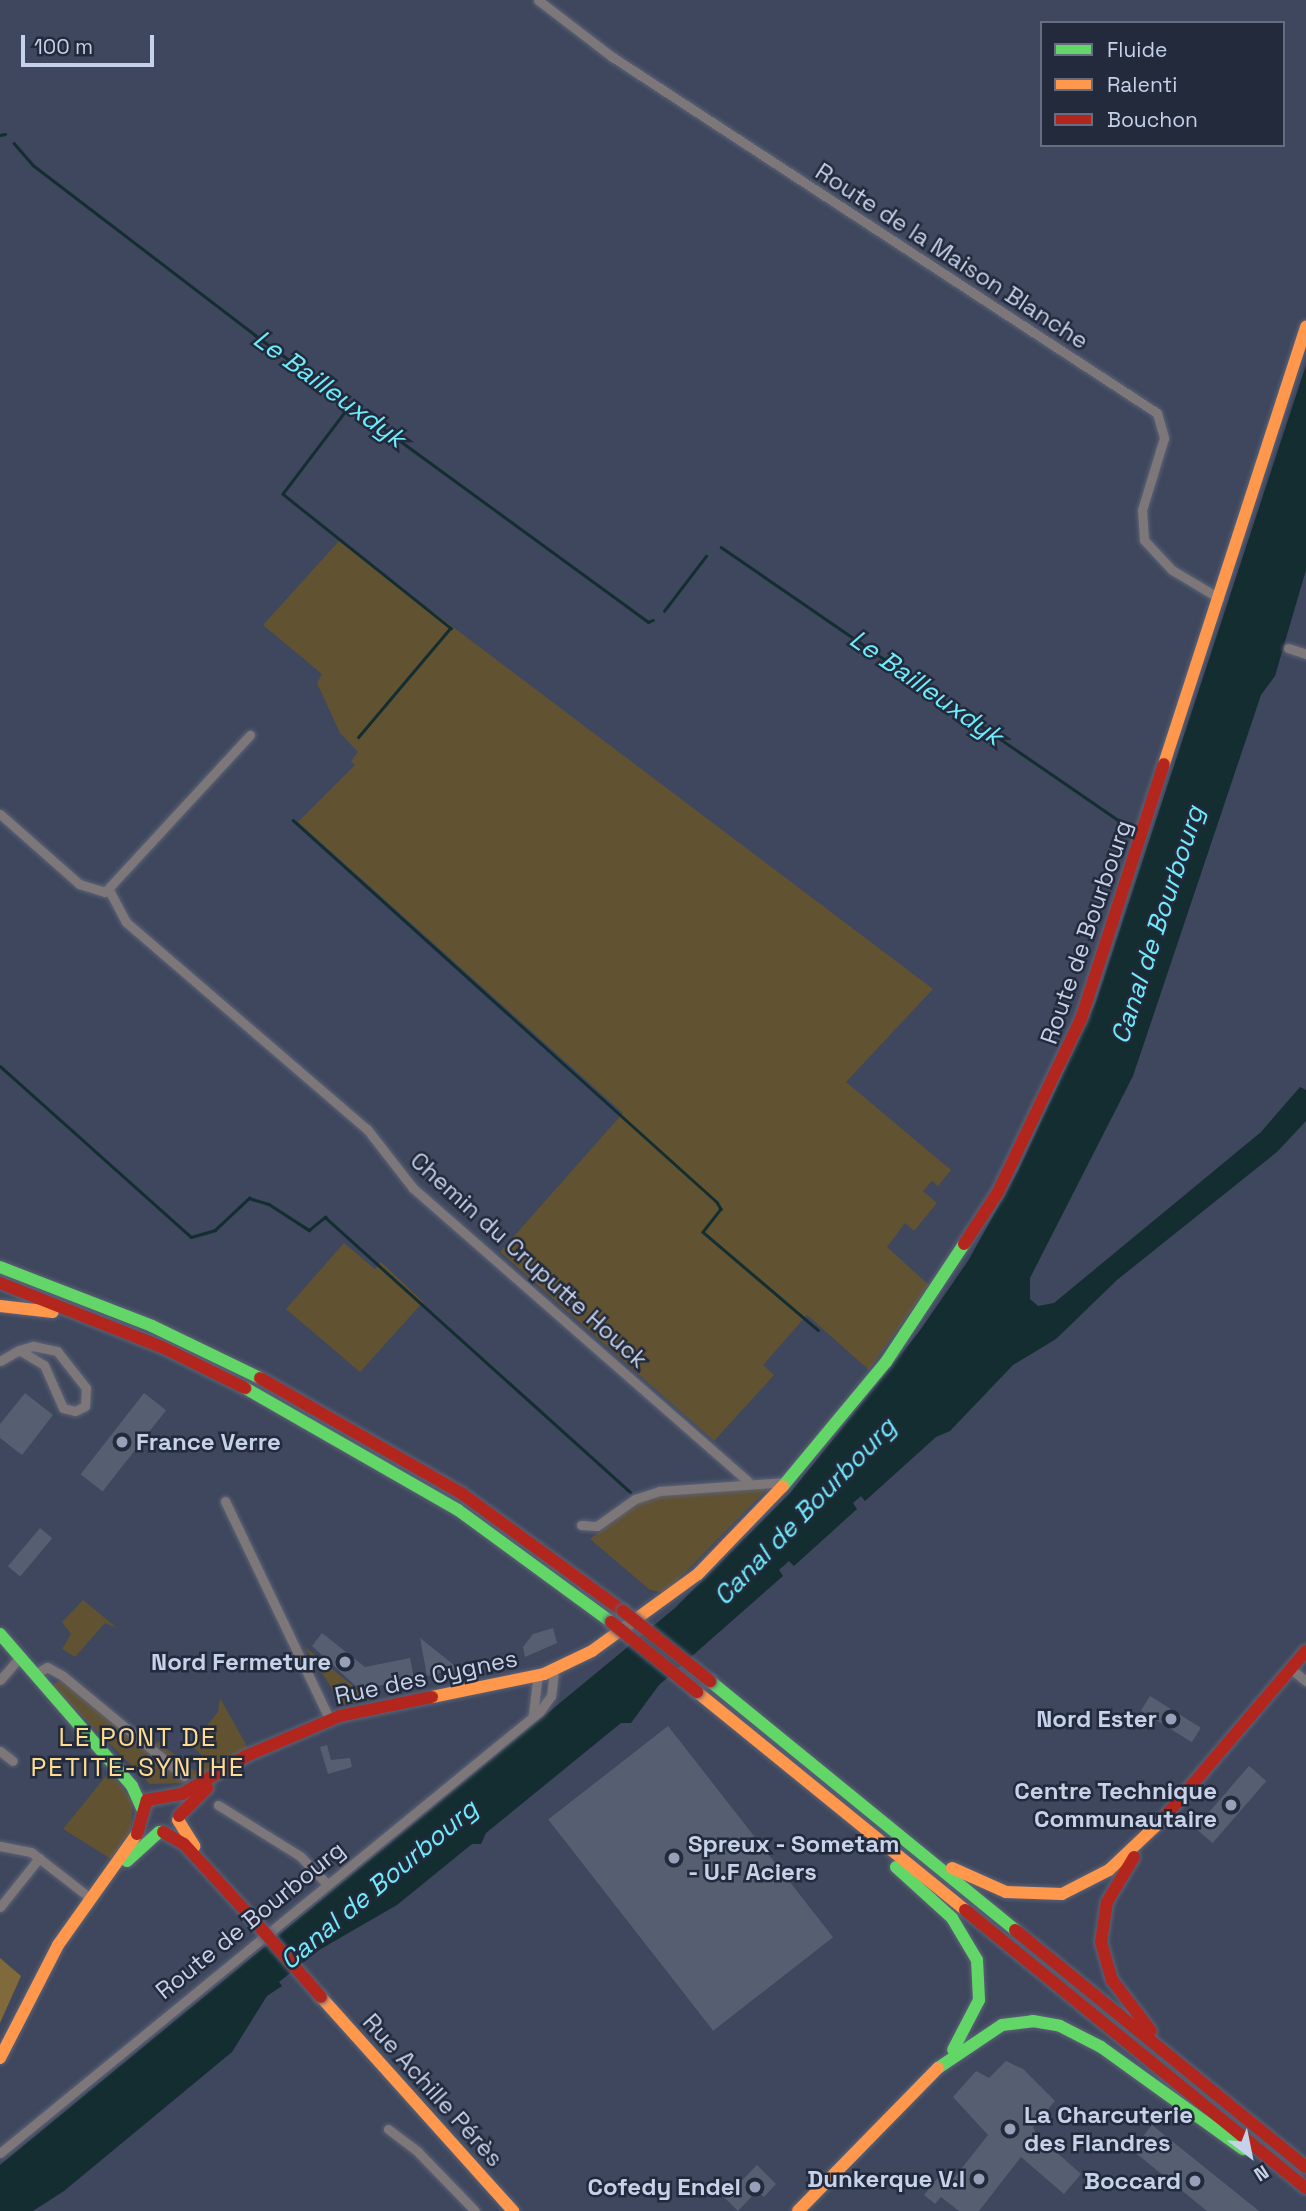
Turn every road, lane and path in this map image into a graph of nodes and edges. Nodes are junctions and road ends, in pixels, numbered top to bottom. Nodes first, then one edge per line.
1 (538, 0) edge
2 (1306, 326) edge
3 (1219, 598) junction
4 (1288, 648) dead end
5 (1306, 654) edge
6 (250, 734) dead end
7 (0, 814) edge
8 (109, 890) junction
9 (0, 1267) edge
10 (0, 1283) edge
11 (0, 1306) edge
12 (19, 1350) junction
13 (178, 1354) junction
14 (0, 1361) edge
15 (748, 1481) junction
16 (784, 1486) junction
17 (225, 1501) dead end
18 (581, 1525) dead end
19 (3, 1639) edge
20 (1306, 1651) edge
21 (20, 1657) junction
22 (1291, 1669) junction
23 (555, 1670) junction
24 (35, 1674) junction
25 (538, 1675) junction
26 (0, 1680) edge
27 (1306, 1681) edge
28 (64, 1707) junction
29 (330, 1720) junction
30 (527, 1721) junction
31 (306, 1729) junction
32 (0, 1751) edge
33 (13, 1761) dead end
34 (184, 1776) dead end
35 (810, 1784) junction
36 (162, 1795) junction
37 (855, 1800) junction
38 (218, 1805) dead end
39 (142, 1812) junction
40 (178, 1818) junction
41 (1163, 1820) junction
42 (161, 1832) junction
43 (0, 1846) edge
44 (39, 1858) junction
45 (327, 1884) junction
46 (90, 1898) junction
47 (0, 1907) edge
48 (251, 1917) junction
49 (0, 2058) edge
50 (1172, 2058) junction
51 (938, 2068) junction
52 (387, 2129) dead end
53 (0, 2153) edge
54 (1306, 2166) edge
55 (1306, 2190) edge
56 (475, 2211) edge
57 (513, 2211) edge
58 (798, 2211) edge

1 - 3 street, Route de la Maison Blanche
2 - 3 main road, Route de Bourbourg
3 - 16 main road, Route de Bourbourg
4 - 5 street
6 - 8 street
7 - 8 street
8 - 15 street, Chemin du Cruputte Houck
9 - 37 main road, bridge
10 - 13 main road
11 - 13 main road
12 - 12 street
12 - 14 street
13 - 35 main road, bridge
15 - 16 street
15 - 18 street
16 - 23 main road, Route de Bourbourg
17 - 29 street
19 - 21 main road
20 - 22 main road
21 - 24 main road
21 - 26 street
22 - 27 street
22 - 41 main road
23 - 25 main road, Rue des Cygnes
23 - 30 street, Route de Bourbourg
24 - 28 main road
24 - 34 street
25 - 29 main road, Rue des Cygnes
25 - 30 street
28 - 36 main road
28 - 39 main road
29 - 31 main road, Rue des Cygnes
30 - 45 street, Route de Bourbourg
31 - 36 main road, Rue des Cygnes
31 - 40 main road, Rue des Cygnes
32 - 33 street
35 - 51 main road
35 - 55 main road
36 - 39 main road
36 - 40 main road
37 - 41 main road
37 - 50 main road
38 - 45 street
39 - 42 main road
39 - 46 main road
40 - 42 main road, Rue des Cygnes
40 - 48 main road
41 - 50 main road
42 - 46 main road
42 - 48 main road
43 - 44 street
44 - 46 street
44 - 47 street
45 - 53 street, Route de Bourbourg
46 - 49 main road
48 - 57 main road, Rue Achille Pérès, bridge
50 - 54 main road
51 - 55 main road
51 - 58 main road
52 - 56 street

